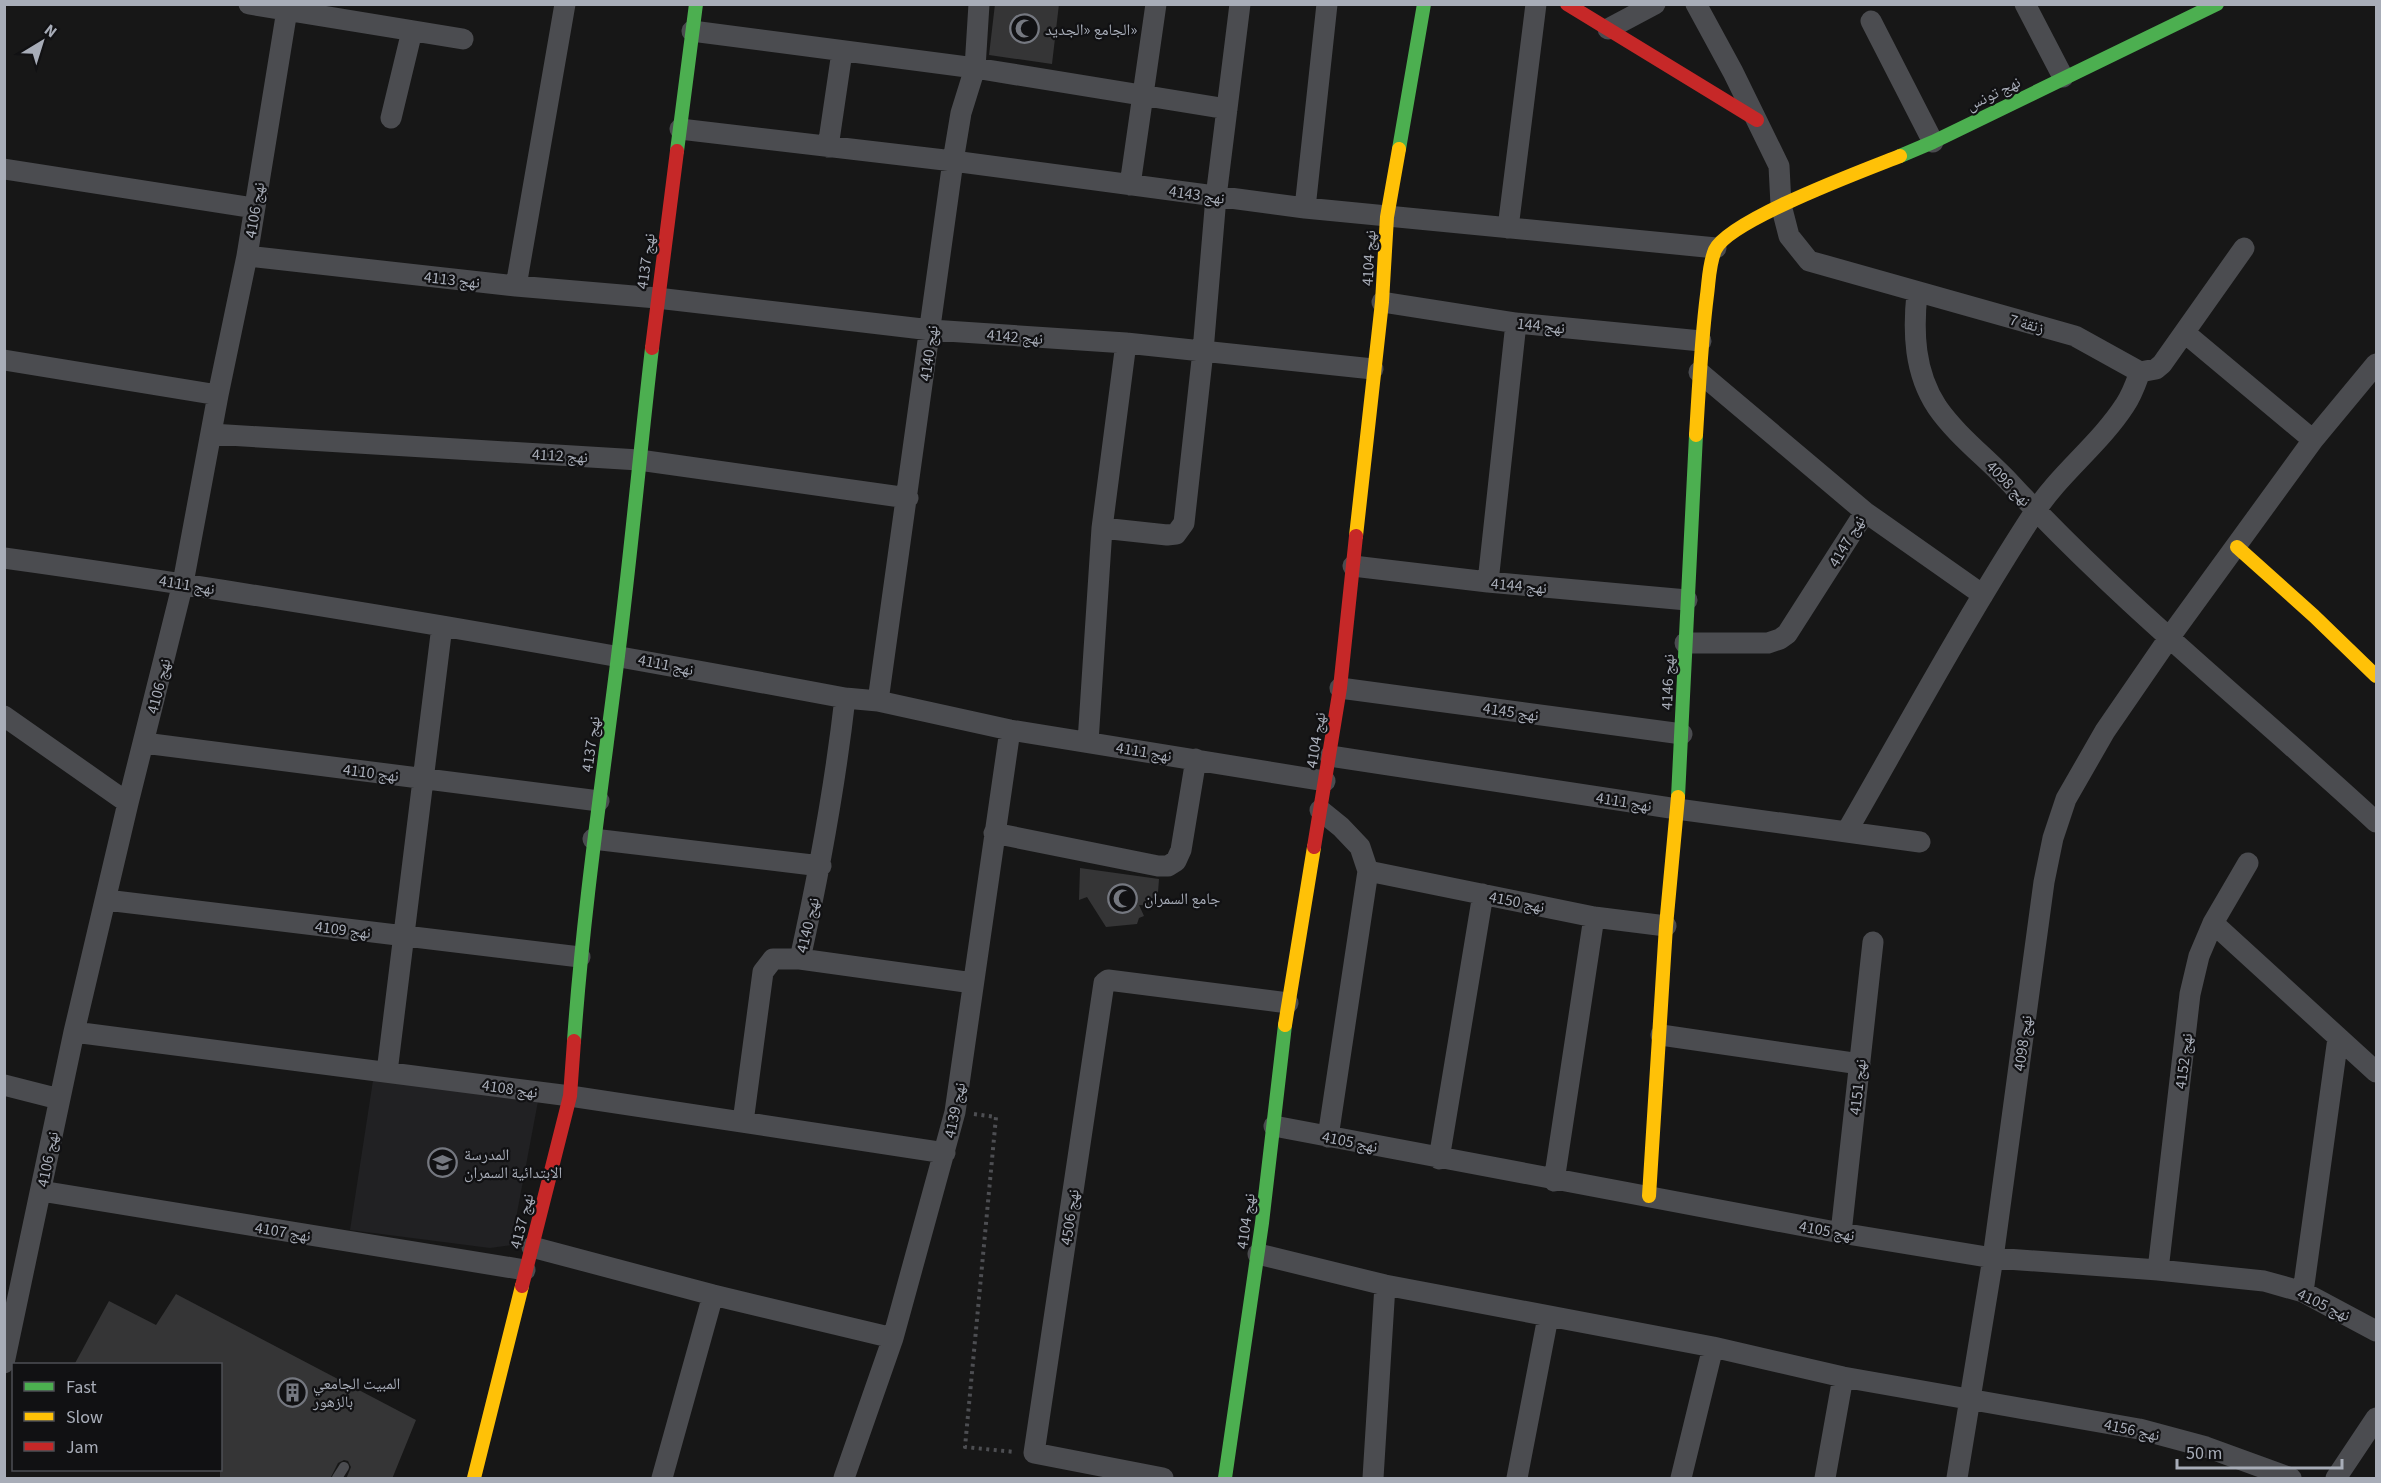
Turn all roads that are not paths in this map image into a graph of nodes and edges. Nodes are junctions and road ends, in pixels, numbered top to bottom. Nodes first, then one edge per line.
1 (249, 4) edge
2 (565, 4) edge
3 (696, 4) edge
4 (979, 4) edge
5 (1156, 4) edge
6 (1240, 4) edge
7 (1327, 4) edge
8 (1424, 4) edge
9 (1536, 4) edge
10 (1567, 4) edge
11 (1655, 4) edge
12 (1696, 4) edge
13 (2025, 4) edge
14 (2217, 4) edge
15 (288, 7) edge
16 (1870, 21) dead end
17 (1608, 29) junction
18 (412, 31) junction
19 (692, 31) junction
20 (463, 39) dead end
21 (842, 52) junction
22 (975, 68) junction
23 (2063, 77) junction
24 (1144, 94) junction
25 (1227, 109) junction
26 (392, 118) dead end
27 (1757, 120) junction
28 (680, 129) junction
29 (1933, 142) junction
30 (828, 147) junction
31 (953, 161) junction
32 (4, 168) edge
33 (1130, 185) junction
34 (1216, 197) junction
35 (1781, 205) junction
36 (254, 208) junction
37 (1305, 208) junction
38 (1387, 217) junction
39 (1508, 228) junction
40 (2244, 248) dead end
41 (1716, 249) junction
42 (247, 256) junction
43 (516, 286) junction
44 (1917, 292) junction
45 (657, 298) junction
46 (1382, 302) junction
47 (1516, 323) junction
48 (931, 330) junction
49 (2185, 333) junction
50 (1701, 341) junction
51 (1126, 343) junction
52 (1203, 351) junction
53 (4, 360) edge
54 (2376, 364) edge
55 (1373, 369) junction
56 (1699, 372) junction
57 (2140, 372) junction
58 (218, 395) junction
59 (211, 434) junction
60 (2313, 440) junction
61 (639, 460) junction
62 (908, 498) junction
63 (2036, 510) junction
64 (1865, 512) junction
65 (1102, 528) junction
66 (2234, 551) junction
67 (4, 558) edge
68 (1353, 566) junction
69 (1488, 582) junction
70 (183, 583) junction
71 (1983, 595) junction
72 (1687, 600) junction
73 (442, 626) junction
74 (2169, 638) junction
75 (1685, 643) junction
76 (618, 656) junction
77 (2376, 676) edge
78 (1340, 688) junction
79 (845, 698) junction
80 (878, 702) junction
81 (4, 716) edge
82 (1010, 730) junction
83 (1682, 734) junction
84 (1088, 741) junction
85 (144, 743) junction
86 (1330, 756) junction
87 (1196, 759) junction
88 (423, 778) junction
89 (1325, 781) junction
90 (599, 801) junction
91 (128, 803) junction
92 (1677, 809) junction
93 (1320, 810) junction
94 (2376, 822) edge
95 (1847, 831) junction
96 (994, 833) junction
97 (593, 839) junction
98 (1920, 842) dead end
99 (2248, 863) dead end
100 (821, 866) junction
101 (1368, 871) junction
102 (1483, 894) junction
103 (106, 900) junction
104 (1594, 916) junction
105 (2213, 924) junction
106 (1666, 926) junction
107 (404, 937) junction
108 (1873, 942) dead end
109 (580, 957) junction
110 (800, 960) junction
111 (973, 982) junction
112 (1288, 1003) junction
113 (74, 1032) junction
114 (1661, 1035) junction
115 (2338, 1038) junction
116 (1860, 1064) junction
117 (387, 1071) junction
118 (2376, 1072) edge
119 (4, 1086) edge
120 (570, 1096) junction
121 (59, 1099) junction
122 (743, 1122) junction
123 (1274, 1126) junction
124 (1328, 1137) junction
125 (945, 1153) junction
126 (1439, 1159) junction
127 (1554, 1181) junction
128 (41, 1191) junction
129 (1649, 1196) junction
130 (1841, 1233) junction
131 (532, 1247) junction
132 (1258, 1254) junction
133 (1993, 1258) junction
134 (525, 1270) junction
135 (2158, 1270) junction
136 (1385, 1285) junction
137 (2303, 1292) junction
138 (713, 1295) junction
139 (1548, 1317) junction
140 (2376, 1331) edge
141 (7, 1336) edge
142 (893, 1338) junction
143 (1713, 1347) junction
144 (4, 1363) edge
145 (1843, 1377) junction
146 (1969, 1400) junction
147 (2376, 1418) edge
148 (344, 1467) dead end
149 (337, 1479) edge
150 (474, 1479) edge
151 (662, 1479) edge
152 (844, 1479) edge
153 (1163, 1479) edge
154 (1225, 1479) edge
155 (1372, 1479) edge
156 (1517, 1479) edge
157 (1681, 1479) edge
158 (1824, 1479) edge
159 (1957, 1479) edge
160 (2291, 1479) edge
161 (2336, 1479) edge

1 - 15 street
2 - 43 street
3 - 19 street, نهج 4137
4 - 22 street, نهج 4140
5 - 24 street
6 - 25 street
7 - 37 street
8 - 38 street, نهج 4104
9 - 39 street
10 - 17 street
11 - 17 street
12 - 27 street, زنقة 7
13 - 23 street
14 - 23 street, نهج تونس
15 - 18 street
15 - 36 street, نهج 4106
16 - 29 street
17 - 27 street
18 - 20 street
18 - 26 street
19 - 21 street
19 - 28 street, نهج 4137
21 - 22 street
21 - 30 street
22 - 24 street
22 - 31 street, نهج 4140
23 - 29 street, نهج تونس
24 - 25 street
24 - 33 street
25 - 34 street
27 - 35 street, زنقة 7
28 - 30 street, نهج 4143
28 - 45 street, نهج 4137
29 - 35 street, نهج تونس
30 - 31 street, نهج 4143
31 - 33 street, نهج 4143
31 - 48 street, نهج 4140
32 - 36 street
33 - 34 street, نهج 4143
34 - 37 street, نهج 4143
34 - 52 street
35 - 41 street
35 - 44 street, زنقة 7
36 - 42 street, نهج 4106
37 - 38 street, نهج 4143
38 - 39 street, نهج 4143
38 - 46 street, نهج 4104
39 - 41 street, نهج 4143
40 - 49 street
41 - 50 street, نهج 4146
42 - 43 street, نهج 4113
42 - 58 street, نهج 4106
43 - 45 street, نهج 4113
44 - 57 street, زنقة 7
44 - 63 street, نهج 4098
45 - 48 street, نهج 4142
45 - 61 street, نهج 4137
46 - 47 street, نهج 144
46 - 55 street, نهج 4104
47 - 50 street, نهج 144
47 - 69 street
48 - 51 street, نهج 4142
48 - 62 street, نهج 4140
49 - 57 street
49 - 60 street
50 - 56 street, نهج 4146
51 - 52 street, نهج 4142
51 - 65 street
52 - 55 street, نهج 4142
52 - 65 street
53 - 58 street
54 - 60 street, نهج 4098
55 - 68 street, نهج 4104
56 - 64 street, نهج 4147
56 - 72 street, نهج 4146
57 - 63 street
58 - 59 street, نهج 4106
59 - 61 street, نهج 4112
59 - 70 street, نهج 4106
60 - 66 street, نهج 4098
61 - 62 street, نهج 4112
61 - 76 street, نهج 4137
62 - 80 street, نهج 4140
63 - 71 street
63 - 74 street, نهج 4098
64 - 71 street
64 - 75 street, نهج 4147
65 - 84 street
66 - 74 street, نهج 4098
66 - 77 street
67 - 70 street, نهج 4111
68 - 69 street, نهج 4144
68 - 78 street, نهج 4104
69 - 72 street, نهج 4144
70 - 73 street, نهج 4111
70 - 85 street, نهج 4106
71 - 95 street
72 - 75 street, نهج 4146
73 - 76 street, نهج 4111
73 - 88 street
74 - 94 street
74 - 133 street, نهج 4098
75 - 83 street, نهج 4146
76 - 79 street, نهج 4111
76 - 90 street, نهج 4137
78 - 83 street, نهج 4145
78 - 86 street, نهج 4104
79 - 80 street, نهج 4111
79 - 100 street, نهج 4140
80 - 82 street, نهج 4111
81 - 91 street
82 - 84 street, نهج 4111
82 - 96 street, نهج 4139
83 - 92 street, نهج 4146
84 - 87 street, نهج 4111
85 - 88 street, نهج 4110
85 - 91 street, نهج 4106
86 - 89 street, نهج 4104
86 - 92 street, نهج 4111
87 - 89 street, نهج 4111
87 - 96 street
88 - 90 street, نهج 4110
88 - 107 street
89 - 93 street, نهج 4104
90 - 97 street, نهج 4137
91 - 103 street, نهج 4106
92 - 95 street, نهج 4111
92 - 106 street, نهج 4146
93 - 101 street
93 - 112 street, نهج 4104
95 - 98 street, نهج 4111
96 - 111 street, نهج 4139
97 - 100 street
97 - 109 street, نهج 4137
99 - 105 street, نهج 4152
100 - 110 street, نهج 4140
101 - 102 street, نهج 4150
101 - 124 street
102 - 104 street, نهج 4150
102 - 126 street
103 - 107 street, نهج 4109
103 - 113 street, نهج 4106
104 - 106 street, نهج 4150
104 - 127 street
105 - 115 street
105 - 135 street, نهج 4152
106 - 114 street, نهج 4146
107 - 109 street, نهج 4109
107 - 117 street
108 - 116 street, نهج 4151
109 - 120 street, نهج 4137
110 - 111 street
110 - 122 street, نهج 4140
111 - 125 street, نهج 4139
112 - 123 street, نهج 4104
112 - 153 street, نهج 4506
113 - 117 street, نهج 4108
113 - 121 street, نهج 4106
114 - 116 street
114 - 129 street, نهج 4146
115 - 118 street
115 - 137 street
116 - 130 street, نهج 4151
117 - 120 street, نهج 4108
119 - 121 street
120 - 122 street, نهج 4108
120 - 131 street, نهج 4137
121 - 128 street, نهج 4106
122 - 125 street, نهج 4108
123 - 124 street, نهج 4105
123 - 132 street, نهج 4104
124 - 126 street, نهج 4105
125 - 142 street, نهج 4139
126 - 127 street, نهج 4105
127 - 129 street, نهج 4105
128 - 134 street, نهج 4107
128 - 141 street, نهج 4106
129 - 130 street, نهج 4105
130 - 133 street, نهج 4105
131 - 134 street, نهج 4137
131 - 138 street
132 - 136 street, نهج 4156
132 - 154 street, نهج 4104
133 - 135 street, نهج 4105
133 - 146 street, نهج 4098
134 - 150 street, نهج 4137
135 - 137 street, نهج 4105
136 - 139 street, نهج 4156
136 - 155 street
137 - 140 street, نهج 4105
138 - 142 street
138 - 151 street
139 - 143 street, نهج 4156
139 - 156 street
141 - 144 street, نهج 4106
142 - 152 street, نهج 4139
143 - 145 street, نهج 4156
143 - 157 street
145 - 146 street, نهج 4156
145 - 158 street
146 - 159 street, نهج 4098
146 - 160 street, نهج 4156
147 - 161 street
148 - 149 lane

